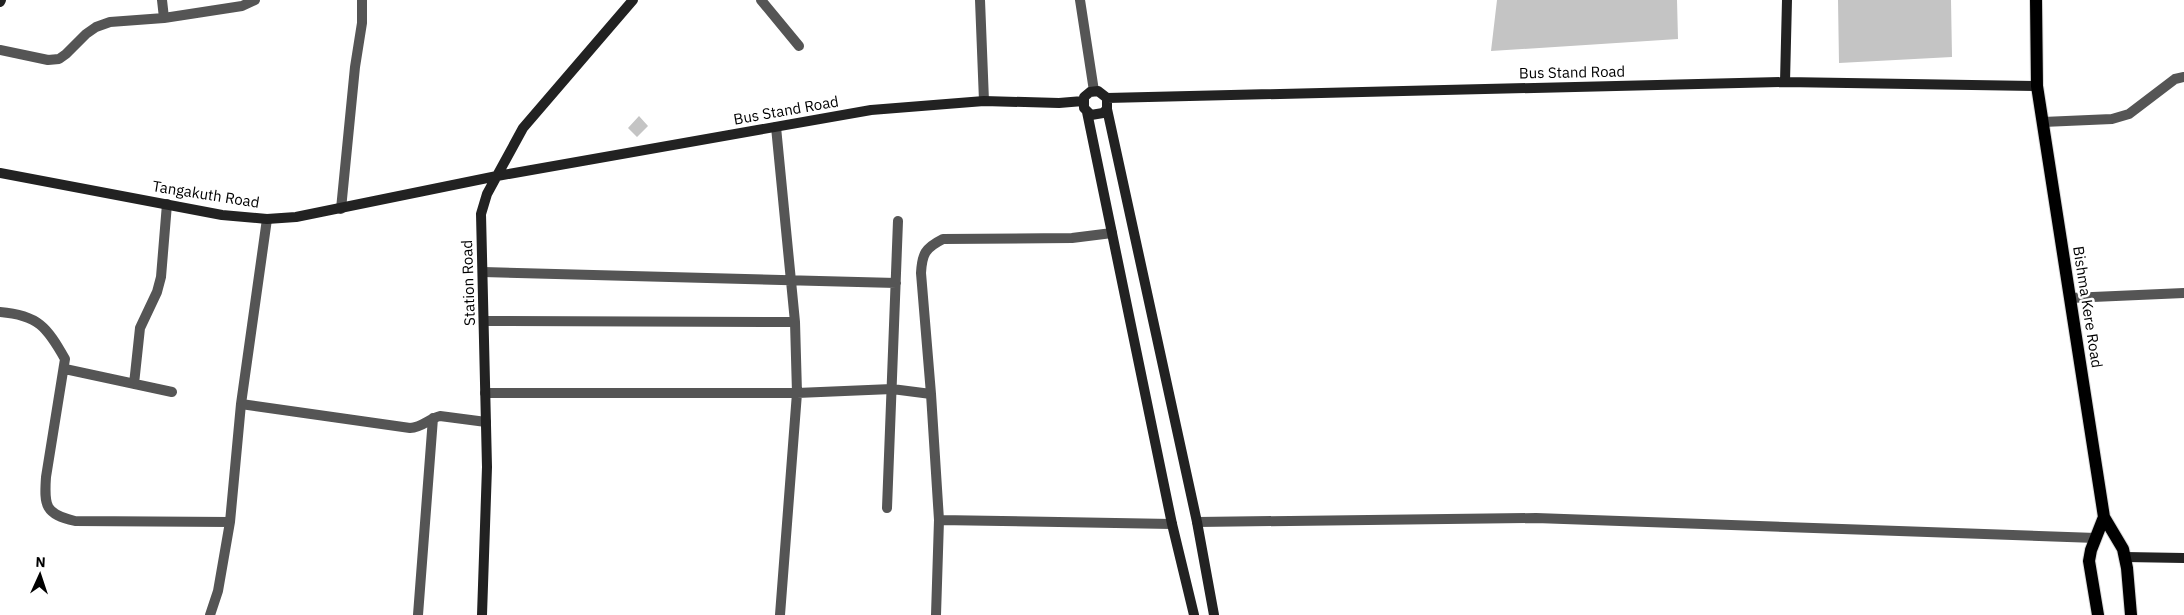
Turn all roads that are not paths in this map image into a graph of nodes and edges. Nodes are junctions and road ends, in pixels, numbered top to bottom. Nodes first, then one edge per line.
1 (162, 0) edge
2 (255, 0) edge
3 (362, 0) edge
4 (633, 0) edge
5 (761, 0) edge
6 (980, 0) edge
7 (1080, 0) edge
8 (1787, 0) edge
9 (2036, 0) edge
10 (164, 18) junction
11 (800, 46) dead end
12 (0, 50) edge
13 (2184, 77) edge
14 (1785, 82) junction
15 (2037, 86) junction
16 (1094, 91) junction
17 (984, 101) junction
18 (1083, 101) junction
19 (1107, 104) junction
20 (1087, 112) junction
21 (2043, 122) junction
22 (776, 127) junction
23 (0, 173) edge
24 (496, 176) junction
25 (167, 204) junction
26 (341, 209) junction
27 (268, 219) junction
28 (898, 221) dead end
29 (1112, 233) junction
30 (483, 272) junction
31 (791, 280) junction
32 (896, 283) junction
33 (2184, 293) edge
34 (2070, 298) junction
35 (0, 312) edge
36 (484, 321) junction
37 (795, 322) junction
38 (65, 369) junction
39 (134, 384) junction
40 (892, 390) junction
41 (172, 392) dead end
42 (485, 393) junction
43 (797, 393) junction
44 (931, 394) junction
45 (240, 404) junction
46 (433, 418) junction
47 (486, 422) junction
48 (887, 508) dead end
49 (2104, 517) junction
50 (939, 520) junction
51 (230, 522) junction
52 (1197, 522) junction
53 (1172, 524) junction
54 (2096, 538) junction
55 (2125, 557) junction
56 (2184, 558) edge
57 (210, 615) edge
58 (418, 615) edge
59 (482, 615) edge
60 (780, 615) edge
61 (936, 615) edge
62 (1194, 615) edge
63 (1214, 615) edge
64 (2098, 615) edge
65 (2131, 615) edge

1 - 10 street
2 - 10 street
3 - 26 street
4 - 24 street, Station Road
5 - 11 street
6 - 17 street
7 - 16 street
8 - 14 street
9 - 15 main road, Bishma Kere Road
10 - 12 street
13 - 21 street
14 - 15 street, Bus Stand Road
14 - 19 street, Bus Stand Road
15 - 21 main road, Bishma Kere Road
16 - 18 street
16 - 19 street
17 - 18 street, Bus Stand Road
17 - 22 street, Bus Stand Road
18 - 20 street
19 - 20 street
19 - 52 street
20 - 29 street
21 - 34 main road, Bishma Kere Road
22 - 24 street, Bus Stand Road
22 - 31 street
23 - 25 street, Tangakuth Road
24 - 26 street, Tangakuth Road
24 - 30 street, Station Road
25 - 27 street, Tangakuth Road
25 - 39 street
26 - 27 street, Tangakuth Road
27 - 45 street
28 - 32 street
29 - 44 street
29 - 53 street
30 - 31 street
30 - 36 street, Station Road
31 - 32 street
31 - 37 street
32 - 40 street
33 - 34 street
34 - 49 main road, Bishma Kere Road
35 - 38 street
36 - 37 street
36 - 42 street, Station Road
37 - 43 street
38 - 39 street
38 - 51 street
39 - 41 street
40 - 43 street
40 - 44 street
40 - 48 street
42 - 43 street
42 - 47 street, Station Road
43 - 60 street
44 - 50 street
45 - 46 street
45 - 51 street
46 - 47 street
46 - 58 street
47 - 59 street, Station Road
49 - 54 main road, Bishma Kere Road
49 - 55 main road
50 - 53 street
50 - 61 street
51 - 57 street
52 - 54 street
52 - 63 street
53 - 62 street
54 - 64 main road, Bishma Kere Road
55 - 56 street
55 - 65 main road

